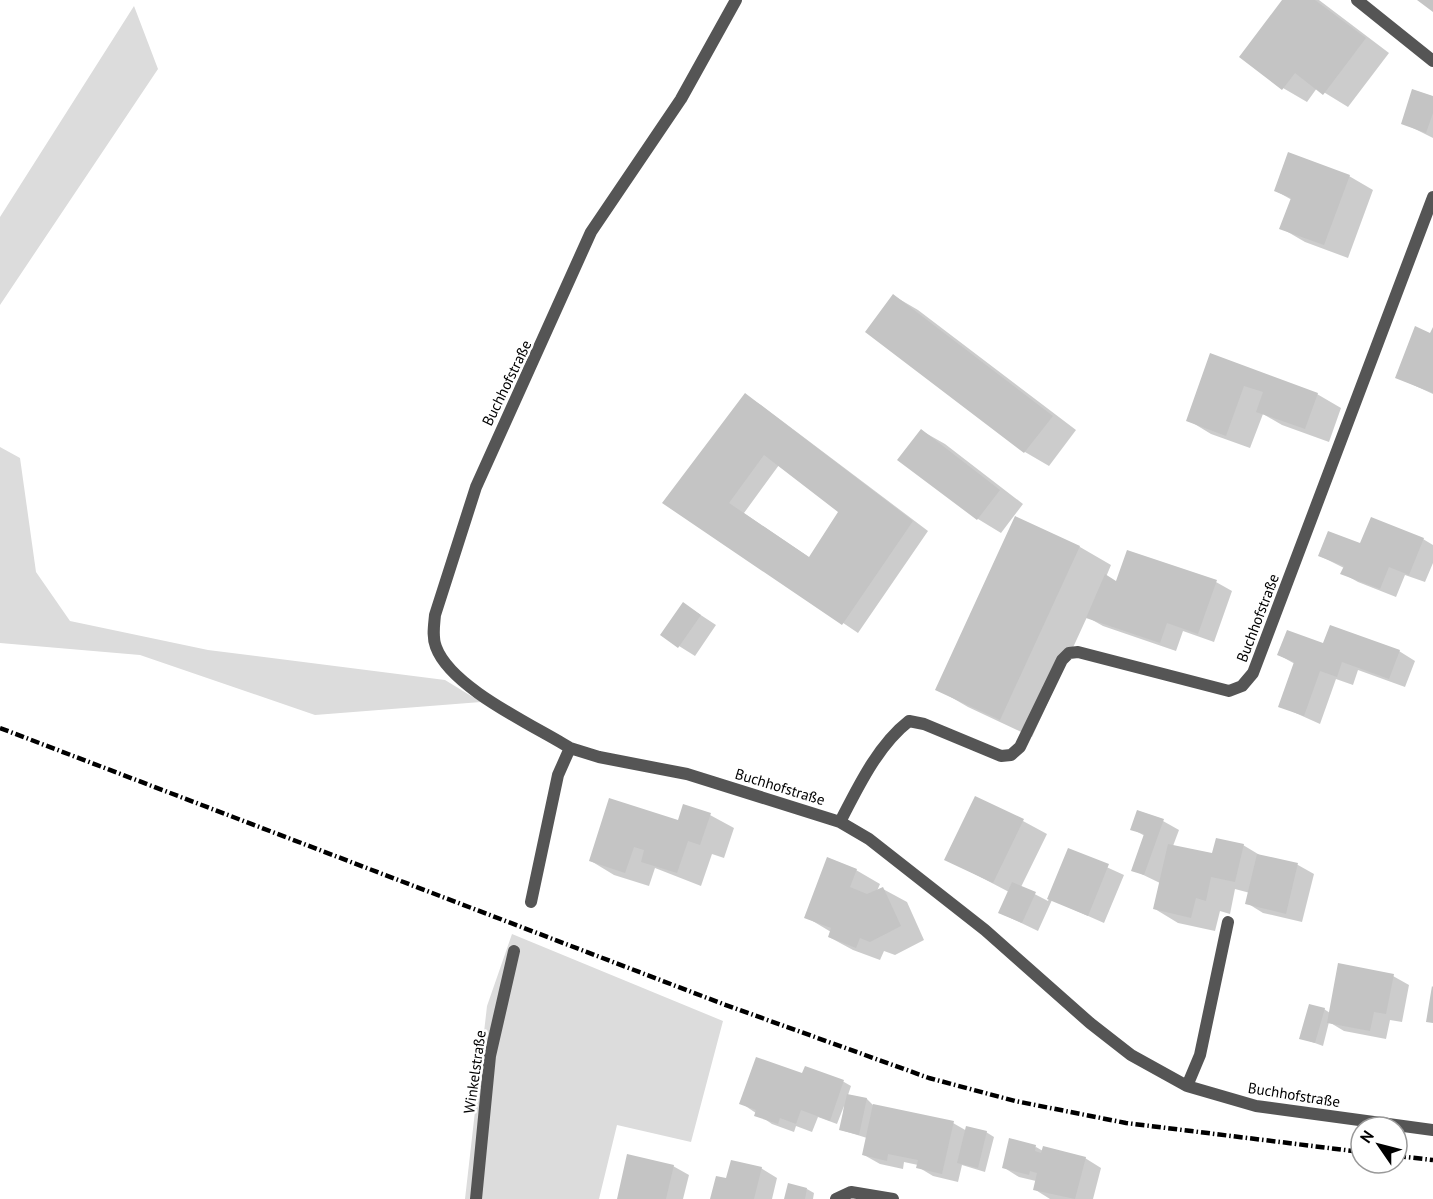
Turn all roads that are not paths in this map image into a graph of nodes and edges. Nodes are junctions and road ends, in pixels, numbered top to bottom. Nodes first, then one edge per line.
1 (736, 0) edge
2 (1357, 0) edge
3 (1433, 61) edge
4 (1433, 198) edge
5 (570, 748) junction
6 (840, 822) junction
7 (531, 902) dead end
8 (1228, 922) dead end
9 (514, 951) dead end
10 (1187, 1086) junction
11 (1433, 1130) edge
12 (476, 1199) edge
13 (836, 1199) edge
14 (893, 1199) edge

1 - 5 street, Buchhofstraße
2 - 3 street
4 - 6 street, Buchhofstraße
5 - 6 street, Buchhofstraße
5 - 7 street
6 - 10 street, Buchhofstraße
8 - 10 street
9 - 12 street, Winkelstraße
10 - 11 street, Buchhofstraße
13 - 14 street

